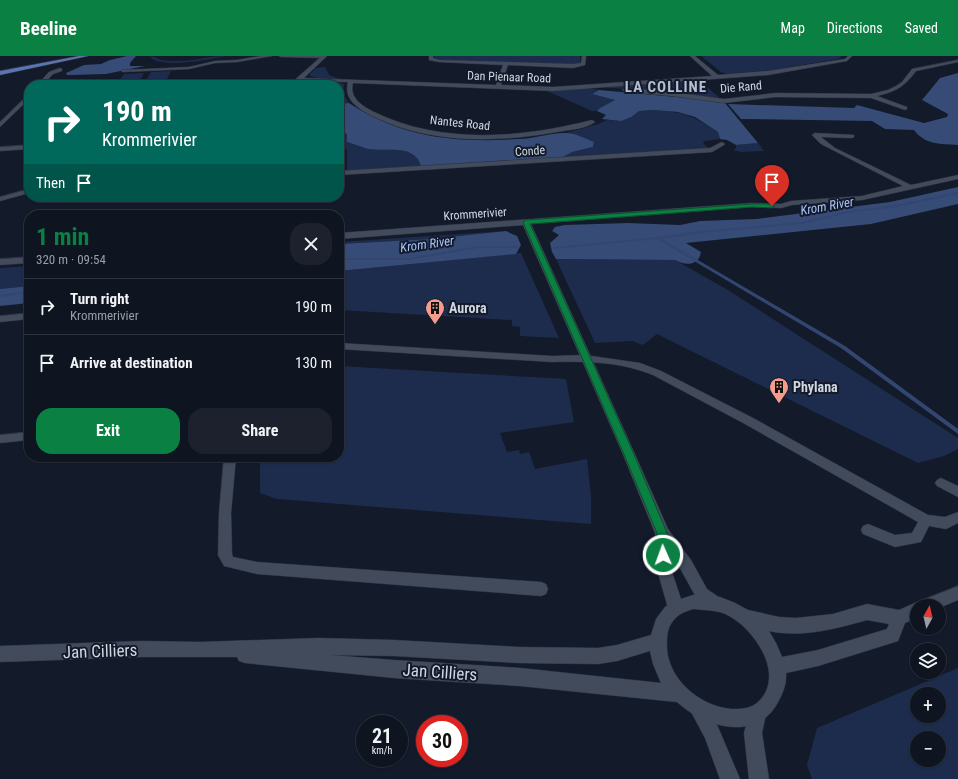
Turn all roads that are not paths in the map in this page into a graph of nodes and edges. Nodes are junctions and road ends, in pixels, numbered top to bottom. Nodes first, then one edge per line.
1 (64, 56) edge
2 (86, 56) edge
3 (270, 56) edge
4 (281, 56) edge
5 (324, 56) edge
6 (430, 56) edge
7 (584, 56) edge
8 (692, 56) edge
9 (850, 56) edge
10 (958, 61) edge
11 (158, 63) dead end
12 (506, 64) junction
13 (0, 69) edge
14 (60, 70) dead end
15 (146, 70) junction
16 (123, 72) dead end
17 (0, 73) edge
18 (717, 77) junction
19 (300, 78) junction
20 (45, 80) edge
21 (298, 80) edge
22 (334, 80) edge
23 (344, 81) edge
24 (351, 81) junction
25 (498, 87) junction
26 (590, 87) junction
27 (871, 96) junction
28 (24, 101) edge
29 (905, 108) dead end
30 (592, 122) dead end
31 (0, 125) edge
32 (852, 136) dead end
33 (722, 144) dead end
34 (24, 147) edge
35 (0, 149) edge
36 (344, 174) edge
37 (958, 177) edge
38 (910, 187) junction
39 (24, 192) edge
40 (0, 199) edge
41 (526, 222) junction
42 (344, 236) edge
43 (24, 260) edge
44 (0, 262) edge
45 (24, 317) edge
46 (0, 319) edge
47 (344, 346) edge
48 (585, 358) junction
49 (24, 437) edge
50 (0, 440) edge
51 (230, 462) edge
52 (942, 483) dead end
53 (958, 492) edge
54 (958, 517) edge
55 (926, 520) junction
56 (868, 530) dead end
57 (662, 533) junction
58 (541, 589) dead end
59 (958, 593) edge
60 (943, 599) edge
61 (714, 603) junction
62 (676, 608) junction
63 (910, 613) edge
64 (746, 618) junction
65 (899, 618) junction
66 (657, 641) junction
67 (200, 650) junction
68 (0, 654) edge
69 (777, 666) junction
70 (680, 694) junction
71 (698, 708) junction
72 (757, 714) junction
73 (730, 779) edge
74 (759, 779) edge

1 - 13 main road
2 - 17 main road
3 - 15 lane
4 - 5 lane
5 - 19 street
6 - 12 street
7 - 12 street
8 - 18 street
9 - 18 street, Dan Pienaar Road
10 - 27 street, Die Rand
11 - 15 lane
12 - 25 street
14 - 20 street
15 - 16 lane
18 - 26 street, Dan Pienaar Road
19 - 21 street
19 - 22 street, Dan Pienaar Road
23 - 24 street, Dan Pienaar Road
24 - 25 street, Dan Pienaar Road
24 - 30 street, Nantes Road
25 - 26 street, Dan Pienaar Road
26 - 27 street, Die Rand
27 - 29 street, Die Rand
28 - 31 street
32 - 38 street
33 - 36 street, Conde
34 - 35 street
37 - 38 street, Krommerivier
38 - 41 street, Krommerivier
39 - 40 street
41 - 42 street, Krommerivier
41 - 48 street
43 - 44 street
45 - 46 lane
47 - 48 lane
48 - 55 lane
48 - 57 street
49 - 50 lane
51 - 58 lane
52 - 53 lane
54 - 55 lane
55 - 56 lane
57 - 61 street
57 - 62 street
59 - 60 street
61 - 62 street
61 - 64 street
62 - 66 street
63 - 65 street
64 - 65 street
64 - 69 street
65 - 69 street
66 - 67 street, Jan Cilliers
66 - 70 street
67 - 68 street, Jan Cilliers
67 - 70 street, Jan Cilliers
69 - 72 street
70 - 71 street
71 - 72 street
71 - 73 street
72 - 74 street

